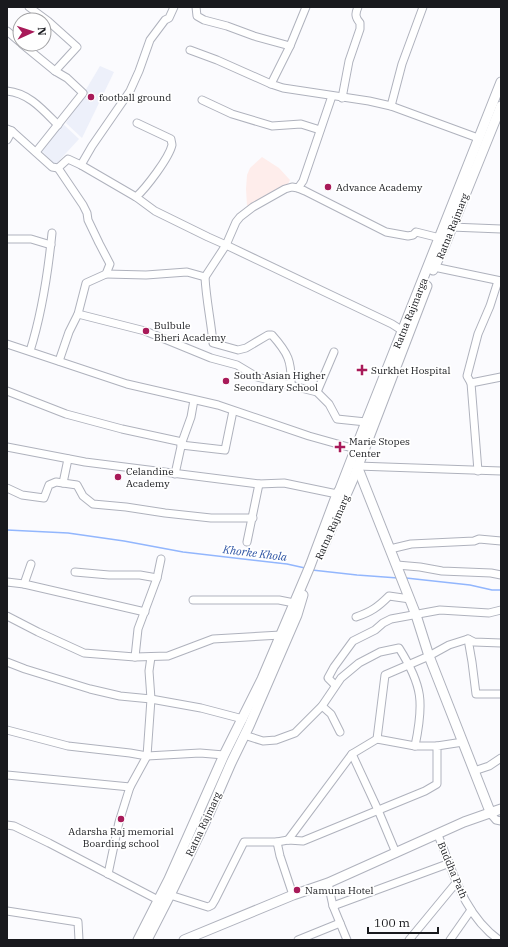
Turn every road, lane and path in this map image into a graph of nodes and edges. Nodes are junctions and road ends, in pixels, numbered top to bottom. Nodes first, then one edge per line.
1 (29, 7) edge
2 (174, 7) edge
3 (196, 7) edge
4 (306, 7) edge
5 (358, 7) edge
6 (423, 7) edge
7 (290, 46) junction
8 (190, 50) dead end
9 (32, 52) edge
10 (55, 71) junction
11 (501, 83) edge
12 (271, 84) junction
13 (7, 91) edge
14 (332, 96) junction
15 (342, 98) junction
16 (202, 100) dead end
17 (391, 106) junction
18 (501, 106) edge
19 (136, 123) dead end
20 (58, 125) junction
21 (9, 130) edge
22 (320, 130) junction
23 (478, 138) junction
24 (7, 140) edge
25 (36, 152) junction
26 (81, 165) junction
27 (58, 168) junction
28 (298, 188) junction
29 (136, 197) junction
30 (451, 227) junction
31 (501, 229) edge
32 (52, 233) dead end
33 (7, 239) edge
34 (441, 243) junction
35 (51, 245) junction
36 (226, 245) junction
37 (434, 268) junction
38 (106, 274) junction
39 (205, 277) junction
40 (500, 281) edge
41 (78, 314) junction
42 (406, 332) junction
43 (7, 344) edge
44 (30, 351) junction
45 (334, 352) dead end
46 (59, 361) junction
47 (501, 377) edge
48 (470, 384) junction
49 (291, 386) junction
50 (7, 391) edge
51 (317, 392) junction
52 (194, 400) junction
53 (232, 411) junction
54 (366, 422) junction
55 (182, 444) junction
56 (7, 447) edge
57 (360, 450) junction
58 (68, 459) junction
59 (358, 466) junction
60 (478, 471) junction
61 (501, 471) edge
62 (175, 474) junction
63 (349, 478) junction
64 (63, 483) junction
65 (259, 484) junction
66 (7, 488) edge
67 (337, 494) junction
68 (253, 518) junction
69 (501, 541) edge
70 (247, 542) dead end
71 (390, 549) junction
72 (161, 559) dead end
73 (31, 564) dead end
74 (397, 565) junction
75 (312, 566) junction
76 (75, 572) dead end
77 (501, 575) edge
78 (157, 578) junction
79 (305, 580) junction
80 (7, 582) edge
81 (24, 584) junction
82 (410, 599) junction
83 (193, 600) dead end
84 (294, 603) junction
85 (501, 610) edge
86 (145, 612) junction
87 (416, 615) junction
88 (7, 616) edge
89 (356, 617) dead end
90 (281, 635) junction
91 (468, 639) junction
92 (501, 643) edge
93 (429, 656) junction
94 (135, 657) junction
95 (151, 657) junction
96 (7, 662) edge
97 (409, 664) junction
98 (335, 685) junction
99 (501, 694) edge
100 (151, 699) junction
101 (322, 706) junction
102 (243, 719) junction
103 (7, 730) edge
104 (340, 732) dead end
105 (244, 735) junction
106 (377, 739) junction
107 (463, 742) junction
108 (415, 746) junction
109 (437, 746) junction
110 (352, 754) junction
111 (224, 755) junction
112 (147, 756) junction
113 (501, 758) edge
114 (474, 771) junction
115 (7, 775) edge
116 (130, 787) junction
117 (501, 809) edge
118 (378, 810) junction
119 (491, 814) junction
120 (501, 821) edge
121 (7, 825) edge
122 (438, 835) junction
123 (288, 840) junction
124 (277, 842) junction
125 (396, 853) junction
126 (450, 863) junction
127 (108, 874) junction
128 (328, 883) junction
129 (456, 883) junction
130 (170, 895) junction
131 (294, 895) junction
132 (162, 902) junction
133 (333, 906) junction
134 (470, 910) junction
135 (7, 912) edge
136 (340, 923) junction
137 (490, 938) edge
138 (79, 940) edge
139 (138, 940) edge
140 (147, 940) edge
141 (184, 940) edge
142 (298, 940) edge
143 (347, 940) edge
144 (409, 940) edge
145 (450, 940) edge
146 (499, 940) edge

1 - 10 street
2 - 26 street
3 - 7 street
4 - 7 street
5 - 15 street
6 - 17 street
7 - 12 street
8 - 12 street
9 - 10 street
10 - 20 street
11 - 23 main road, Ratna Rajmarga
12 - 14 street
13 - 20 street
14 - 15 street
14 - 22 street
15 - 17 street
16 - 22 street
17 - 23 street
18 - 30 main road, Ratna Rajmarg
19 - 29 street
20 - 25 street
21 - 24 street
21 - 25 street
22 - 28 street
23 - 34 main road, Ratna Rajmarga
25 - 27 street
26 - 27 street
26 - 29 street
27 - 38 street
28 - 34 street
28 - 36 street
29 - 36 street
30 - 31 street
30 - 34 main road, Ratna Rajmarg
32 - 35 street
33 - 35 street
34 - 37 main road, Ratna Rajmarg
34 - 42 main road, Ratna Rajmarga
35 - 44 street
36 - 39 street
36 - 42 street
37 - 40 street
37 - 42 main road, Ratna Rajmarg
38 - 39 street
38 - 41 street
39 - 49 street
40 - 48 street
41 - 46 street
41 - 49 street
42 - 54 main road, Ratna Rajmarga
42 - 57 main road, Ratna Rajmarg
43 - 44 street
44 - 46 street
45 - 51 street
46 - 52 street
47 - 48 street
48 - 60 street
49 - 51 street
50 - 55 street
51 - 54 street
52 - 53 street
52 - 55 street
53 - 55 street
53 - 57 street
54 - 57 main road, Ratna Rajmarga
55 - 62 street
56 - 58 street
57 - 59 main road, Ratna Rajmarg
57 - 63 main road, Ratna Rajmarga
58 - 62 street
58 - 64 street
59 - 60 street
59 - 63 main road, Ratna Rajmarg
59 - 71 main road
60 - 61 street
62 - 65 street
63 - 67 main road, Ratna Rajmarga
63 - 75 main road, Ratna Rajmarg
64 - 66 street
64 - 68 street
65 - 67 street
65 - 68 street
67 - 75 main road, Ratna Rajmarga
68 - 70 street
69 - 71 street
71 - 74 main road
72 - 78 street
73 - 81 street
74 - 77 street
74 - 82 main road
75 - 79 main road, Ratna Rajmarg
76 - 78 street
78 - 86 street
79 - 84 main road, Ratna Rajmarg
79 - 105 main road, Ratna Rajmarg
80 - 81 street
81 - 86 street
82 - 87 main road
82 - 89 street
83 - 84 street
84 - 90 main road, Ratna Rajmarg
85 - 87 street
86 - 94 street
87 - 93 main road
87 - 98 street
88 - 94 street
90 - 95 street
90 - 102 main road, Ratna Rajmarg
91 - 92 street
91 - 93 street
91 - 99 street
93 - 97 street
93 - 107 main road
94 - 95 street
95 - 100 street
96 - 100 street
97 - 98 street
97 - 106 street
97 - 108 street
98 - 101 street
100 - 102 street
100 - 112 street
101 - 104 street
101 - 105 street
102 - 111 main road, Ratna Rajmarg
103 - 112 street
105 - 130 main road, Ratna Rajmarg
106 - 108 street
106 - 110 street
107 - 109 street
107 - 114 main road
108 - 109 street
109 - 118 street
110 - 118 street
110 - 123 street
111 - 112 street
111 - 132 main road, Ratna Rajmarg
112 - 116 street
113 - 114 street
114 - 119 main road
115 - 116 street
116 - 127 street
117 - 119 main road
118 - 123 street
118 - 125 street
119 - 120 street
119 - 122 main road
121 - 127 street
122 - 125 main road
122 - 126 street, Buddha Path
123 - 124 street
124 - 130 street
124 - 131 street
125 - 128 main road
126 - 129 street, Buddha Path
126 - 133 street
127 - 132 street
128 - 131 main road
128 - 133 street
129 - 134 street, Buddha Path
129 - 144 street
130 - 132 main road, Ratna Rajmarg
131 - 141 main road
132 - 139 main road, Ratna Rajmarg
132 - 140 main road, Ratna Rajmarg
133 - 136 street
134 - 137 street, Buddha Path
134 - 145 street
135 - 138 street
136 - 142 street
136 - 143 street
137 - 146 street, Buddha Path

